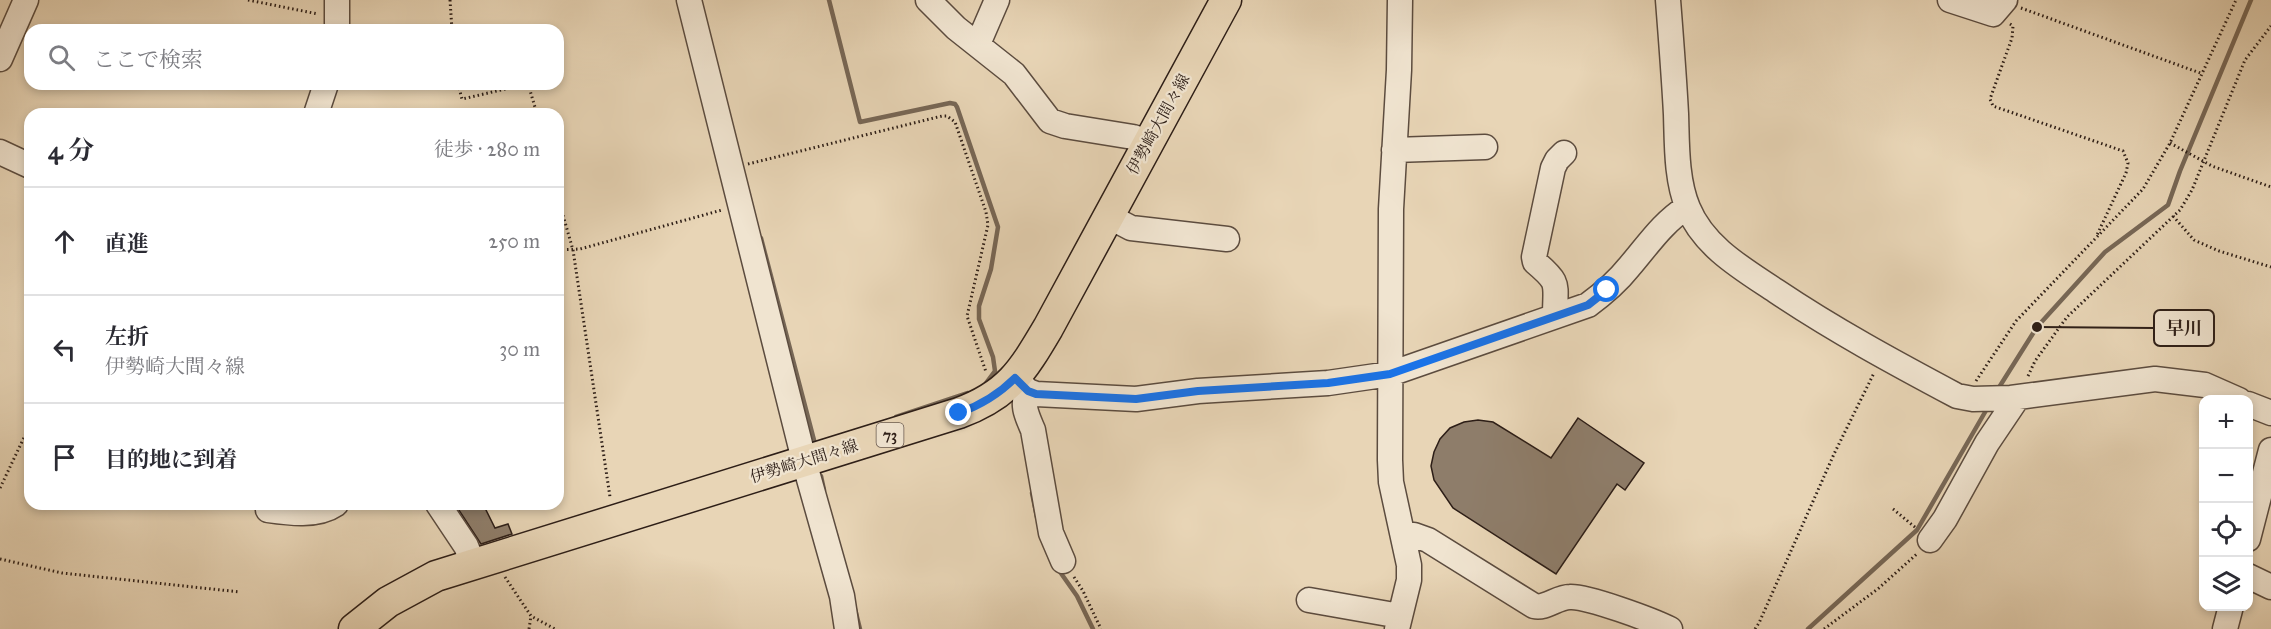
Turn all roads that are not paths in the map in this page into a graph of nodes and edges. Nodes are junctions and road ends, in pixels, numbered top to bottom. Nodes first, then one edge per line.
1 (26, 0) edge
2 (689, 0) edge
3 (928, 0) edge
4 (997, 0) edge
5 (1226, 0) edge
6 (1400, 0) edge
7 (1668, 0) edge
8 (1950, 0) edge
9 (2001, 5) edge
10 (978, 44) junction
11 (0, 59) edge
12 (324, 90) edge
13 (318, 108) edge
14 (1148, 142) junction
15 (1485, 147) dead end
16 (1394, 150) junction
17 (0, 152) edge
18 (1564, 153) dead end
19 (24, 163) edge
20 (1687, 207) junction
21 (1108, 216) junction
22 (1227, 239) dead end
23 (1555, 316) junction
24 (1390, 374) junction
25 (1012, 389) junction
26 (2229, 395) edge
27 (2015, 397) junction
28 (2253, 406) edge
29 (2271, 413) edge
30 (2271, 450) edge
31 (805, 461) junction
32 (268, 510) dead end
33 (327, 510) edge
34 (442, 510) edge
35 (2253, 520) edge
36 (1923, 534) road end
37 (1403, 536) junction
38 (483, 560) junction
39 (1063, 561) road end
40 (2253, 578) edge
41 (2271, 587) edge
42 (1309, 600) dead end
43 (2229, 611) edge
44 (1399, 622) edge
45 (354, 629) edge
46 (847, 629) edge
47 (1670, 629) edge
48 (2224, 629) edge

1 - 11 street
2 - 31 street
3 - 10 street
4 - 10 street
5 - 14 main road, 伊勢崎大間々線 / 73
6 - 16 street
7 - 20 street
8 - 9 street
10 - 14 street
12 - 13 street
14 - 21 main road, 伊勢崎大間々線 / 73
15 - 16 street
16 - 24 street
17 - 19 street
18 - 23 street
20 - 23 street
20 - 27 street
21 - 22 street
21 - 25 main road, 伊勢崎大間々線 / 73
23 - 24 street
24 - 25 street
24 - 37 street
25 - 31 main road, 伊勢崎大間々線 / 73
25 - 39 street
26 - 27 street
27 - 36 street
28 - 29 street
30 - 35 street
31 - 38 main road, 伊勢崎大間々線 / 73
31 - 46 street
32 - 33 street
34 - 38 street
37 - 44 street
37 - 47 street
38 - 45 main road, 伊勢崎大間々線 / 73
40 - 41 street
42 - 44 street
43 - 48 street

